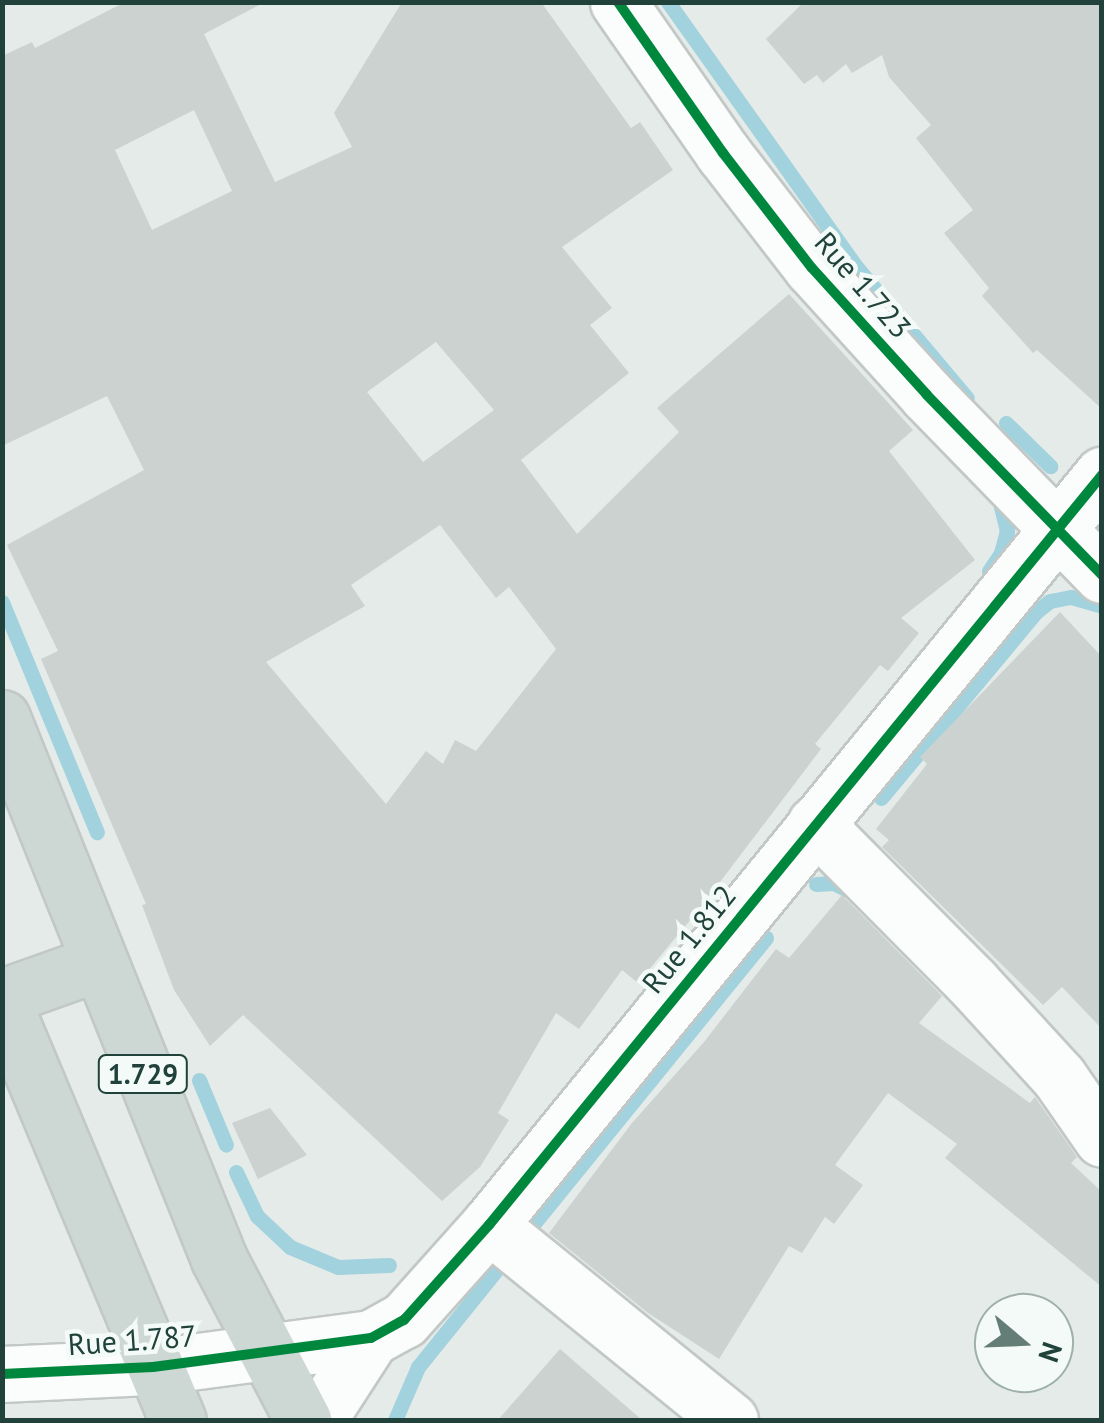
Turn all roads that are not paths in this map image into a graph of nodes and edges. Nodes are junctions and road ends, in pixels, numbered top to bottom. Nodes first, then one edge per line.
1 (618, 2) edge
2 (1102, 475) edge
3 (1056, 526) junction
4 (1102, 575) edge
5 (2, 718) edge
6 (815, 824) junction
7 (98, 963) junction
8 (2, 998) edge
9 (1102, 1139) edge
10 (490, 1225) junction
11 (371, 1338) junction
12 (265, 1352) junction
13 (153, 1367) junction
14 (2, 1374) edge
15 (178, 1420) edge
16 (303, 1420) edge
17 (318, 1420) edge
18 (730, 1420) edge

1 - 3 street, Rue 1.723
2 - 3 street, Rue 1.812
3 - 4 street, Rue 1.723
3 - 6 street, Rue 1.812
5 - 7 main road, 1.729
6 - 9 street
6 - 10 street, Rue 1.812
7 - 8 main road
7 - 12 main road, 1.729
8 - 13 main road
10 - 11 street, Rue 1.812
10 - 18 street
11 - 12 street, Rue 1.812
11 - 17 street
12 - 13 street, Rue 1.787
12 - 16 main road, 1.729
13 - 14 street, Rue 1.787
13 - 15 main road

